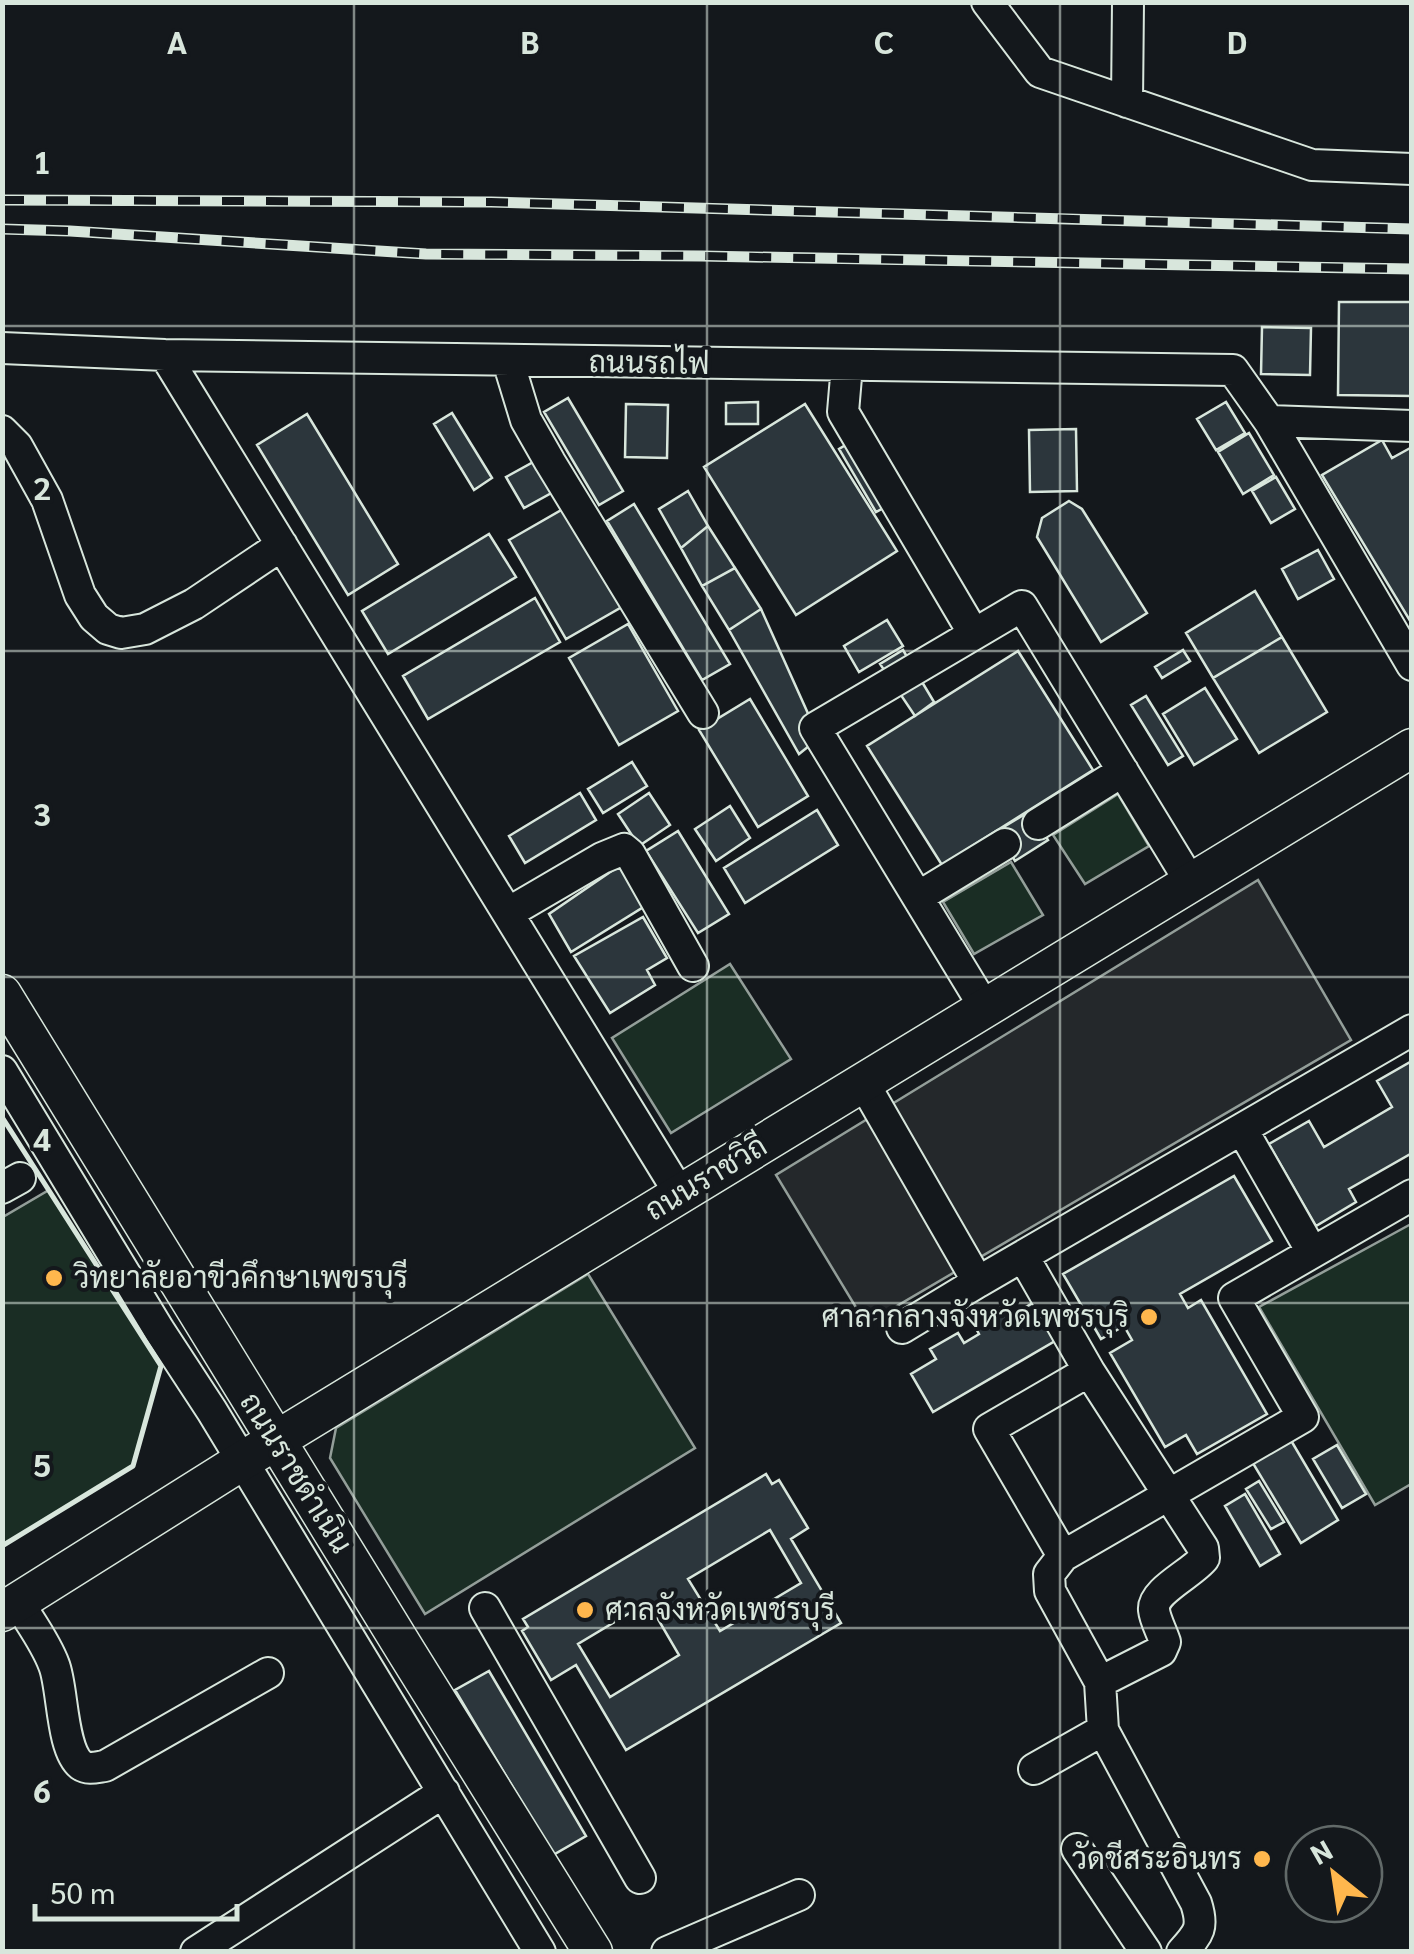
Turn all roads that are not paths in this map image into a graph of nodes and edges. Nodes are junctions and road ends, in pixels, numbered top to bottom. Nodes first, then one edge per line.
1 (987, 2) edge
2 (1128, 2) edge
3 (1127, 102) junction
4 (1412, 169) edge
5 (2, 348) edge
6 (166, 355) junction
7 (508, 361) junction
8 (847, 365) junction
9 (1269, 422) junction
10 (1412, 426) edge
11 (2, 431) edge
12 (282, 545) junction
13 (974, 634) junction
14 (1412, 665) edge
15 (703, 713) dead end
16 (1412, 748) edge
17 (1123, 771) junction
18 (1038, 824) dead end
19 (1005, 844) dead end
20 (1191, 883) junction
21 (918, 897) junction
22 (508, 913) junction
23 (692, 966) dead end
24 (2, 994) edge
25 (985, 1008) junction
26 (1412, 1030) edge
27 (2, 1071) edge
28 (863, 1082) junction
29 (83, 1127) junction
30 (1242, 1129) junction
31 (49, 1147) junction
32 (680, 1194) junction
33 (1412, 1194) edge
34 (1312, 1252) junction
35 (1022, 1256) junction
36 (978, 1282) junction
37 (902, 1328) dead end
38 (1089, 1371) junction
39 (278, 1442) junction
40 (242, 1461) junction
41 (1170, 1495) junction
42 (1063, 1556) junction
43 (10, 1607) edge
44 (484, 1608) dead end
45 (268, 1672) dead end
46 (1100, 1682) junction
47 (1104, 1730) junction
48 (464, 1744) junction
49 (428, 1765) junction
50 (1034, 1770) dead end
51 (444, 1792) junction
52 (1077, 1849) dead end
53 (640, 1878) dead end
54 (798, 1895) dead end
55 (196, 1952) edge
56 (540, 1952) edge
57 (593, 1952) edge
58 (667, 1952) edge
59 (1146, 1952) edge
60 (1182, 1952) edge

1 - 3 street
2 - 3 street
3 - 4 street
5 - 6 street, ถนนรถไฟ
6 - 7 street, ถนนรถไฟ
6 - 12 street
7 - 8 street, ถนนรถไฟ
7 - 15 street
8 - 9 street, ถนนรถไฟ
8 - 13 street
9 - 10 street
9 - 14 street, ถนนรถไฟ
11 - 12 street
12 - 22 street
13 - 17 street
13 - 21 street
16 - 20 main road, ถนนราชวิถี
17 - 18 street
17 - 20 street
19 - 21 street
20 - 25 main road, ถนนราชวิถี
21 - 25 street
22 - 23 street
22 - 32 street
24 - 29 main road, ถนนราชดำเนิน
25 - 28 main road, ถนนราชวิถี
26 - 30 street
27 - 31 street
28 - 32 main road, ถนนราชวิถี
28 - 36 street
29 - 31 street
29 - 39 main road, ถนนราชดำเนิน
30 - 34 street
30 - 35 street
31 - 40 street
32 - 39 main road, ถนนราชวิถี
33 - 34 street
34 - 41 street
35 - 36 street
35 - 38 street
36 - 37 street
38 - 41 street
38 - 42 street
39 - 40 main road, ถนนราชวิถี
39 - 48 main road, ถนนราชดำเนิน
40 - 43 main road, ถนนราชวิถี
40 - 49 street
41 - 42 street
41 - 46 street
42 - 46 street
43 - 45 street
44 - 53 street
46 - 47 street
47 - 50 street
47 - 60 street
48 - 49 street
48 - 57 main road, ถนนราชดำเนิน
49 - 51 street
51 - 55 street
51 - 56 street
52 - 59 street
54 - 58 street

